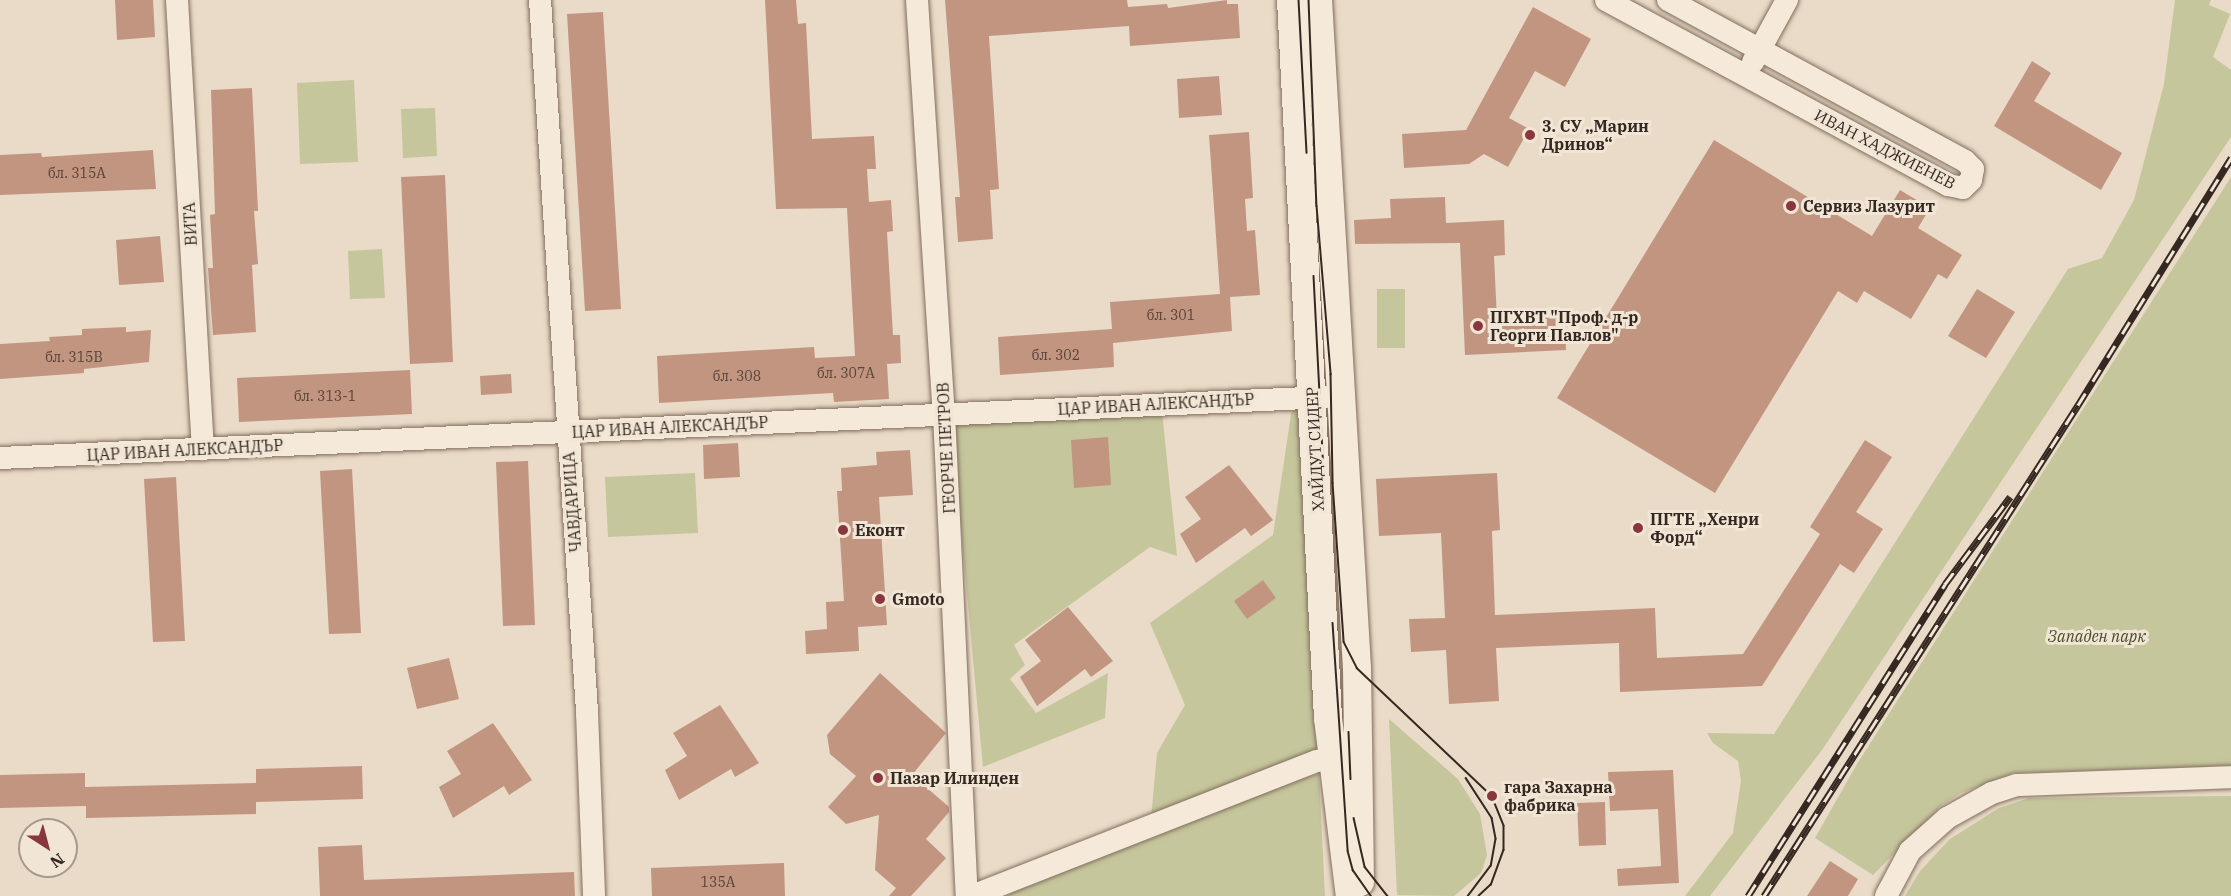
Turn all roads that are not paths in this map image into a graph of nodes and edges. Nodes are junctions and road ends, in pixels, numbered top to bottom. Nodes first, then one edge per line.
1 (177, 0) edge
2 (540, 0) edge
3 (917, 0) edge
4 (1291, 0) edge
5 (1318, 0) edge
6 (1606, 0) edge
7 (1668, 0) edge
8 (1787, 0) edge
9 (1760, 50) junction
10 (1746, 76) junction
11 (1311, 397) junction
12 (1341, 397) junction
13 (944, 414) junction
14 (566, 432) junction
15 (202, 449) junction
16 (0, 458) edge
17 (1361, 753) junction
18 (1330, 756) junction
19 (2231, 777) edge
20 (594, 896) edge
21 (967, 896) edge
22 (972, 896) edge
23 (1350, 896) edge
24 (1360, 896) edge
25 (1886, 896) edge

1 - 15 street, ВИТА
2 - 14 street, ЧАВДАРИЦА
3 - 13 street, ГЕОРЧЕ ПЕТРОВ
4 - 11 street, ХАЙДУТ СИДЕР
5 - 12 street, ХАЙДУТ СИДЕР
6 - 10 street, ИВАН ХАДЖИЕНЕВ
7 - 9 street, ИВАН ХАДЖИЕНЕВ
8 - 9 street
9 - 10 street
9 - 10 street, ИВАН ХАДЖИЕНЕВ
11 - 12 street, ЦАР ИВАН АЛЕКСАНДЪР
11 - 13 street, ЦАР ИВАН АЛЕКСАНДЪР
11 - 18 street, ХАЙДУТ СИДЕР
12 - 17 street, ХАЙДУТ СИДЕР
13 - 14 street, ЦАР ИВАН АЛЕКСАНДЪР
13 - 21 street, ГЕОРЧЕ ПЕТРОВ
14 - 15 street, ЦАР ИВАН АЛЕКСАНДЪР
14 - 20 street, ЧАВДАРИЦА
15 - 16 street, ЦАР ИВАН АЛЕКСАНДЪР
17 - 18 street
17 - 24 street, ХАЙДУТ СИДЕР
18 - 22 street
18 - 23 street, ХАЙДУТ СИДЕР
19 - 25 street

